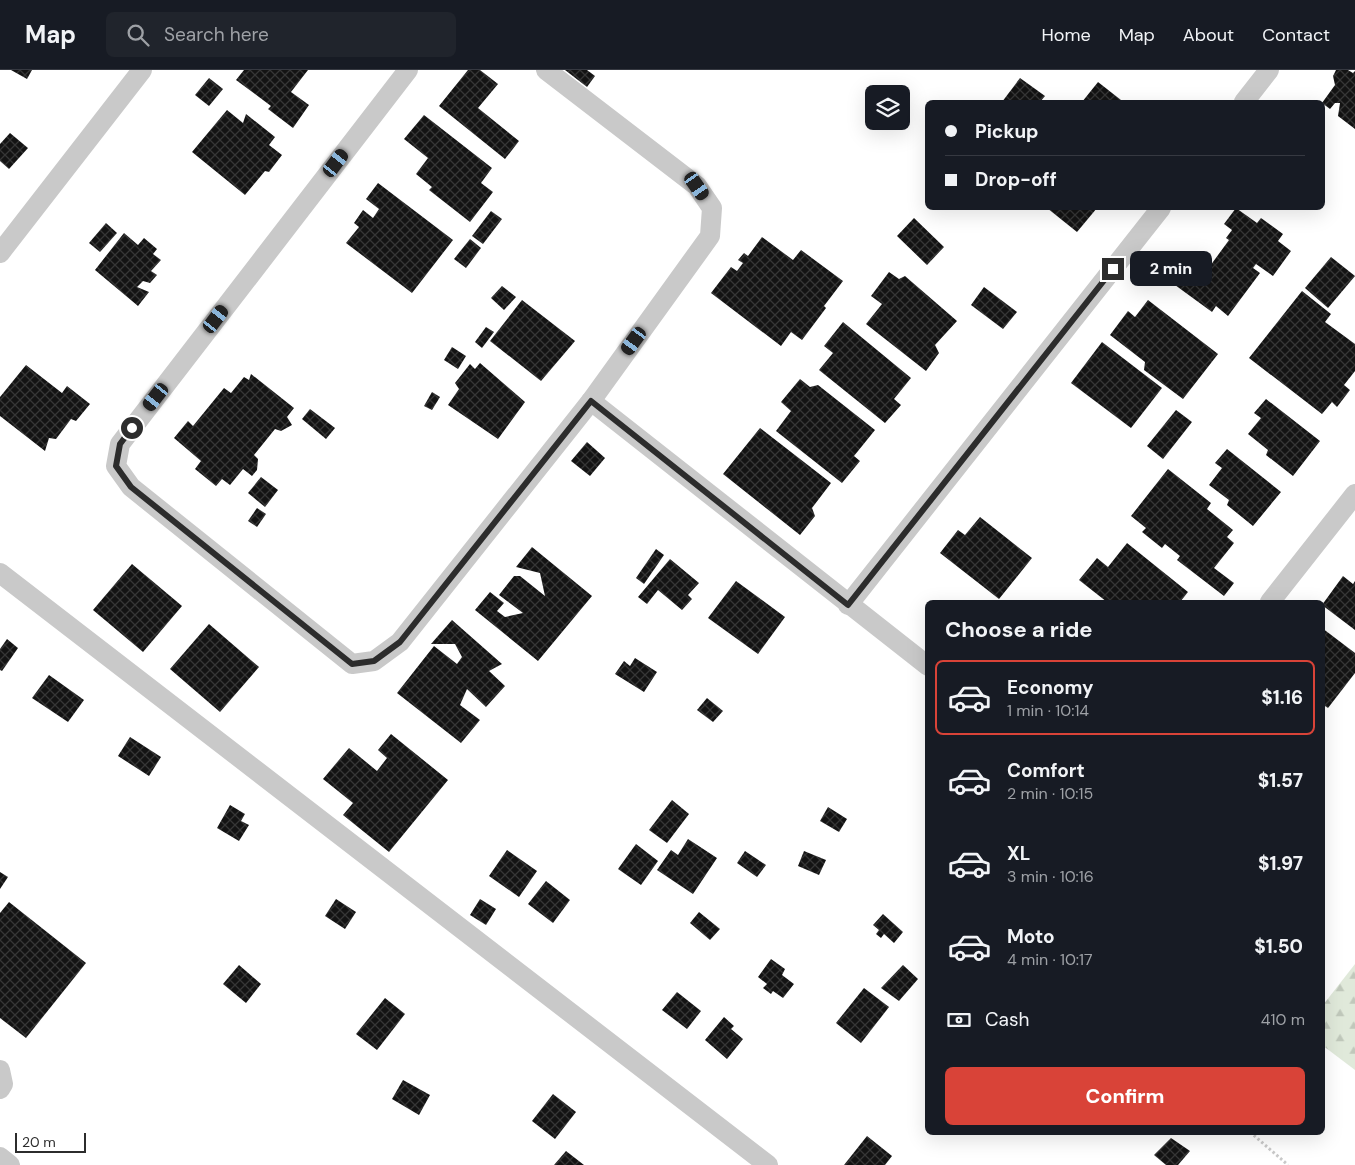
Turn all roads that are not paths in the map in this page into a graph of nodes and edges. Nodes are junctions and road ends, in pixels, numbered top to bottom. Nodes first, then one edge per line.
1 (142, 70) edge
2 (408, 70) edge
3 (546, 70) edge
4 (1269, 70) edge
5 (1246, 100) edge
6 (1159, 210) edge
7 (0, 253) edge
8 (591, 401) junction
9 (1355, 494) edge
10 (0, 573) edge
11 (1272, 600) edge
12 (848, 605) junction
13 (925, 664) edge
14 (0, 1070) edge
15 (0, 1089) edge
16 (0, 1156) edge
17 (10, 1165) edge
18 (768, 1165) edge

1 - 7 street
2 - 8 street
3 - 8 street
4 - 5 street
6 - 12 street
8 - 12 street
9 - 11 street
10 - 18 street
12 - 13 street
14 - 15 street
16 - 17 street

